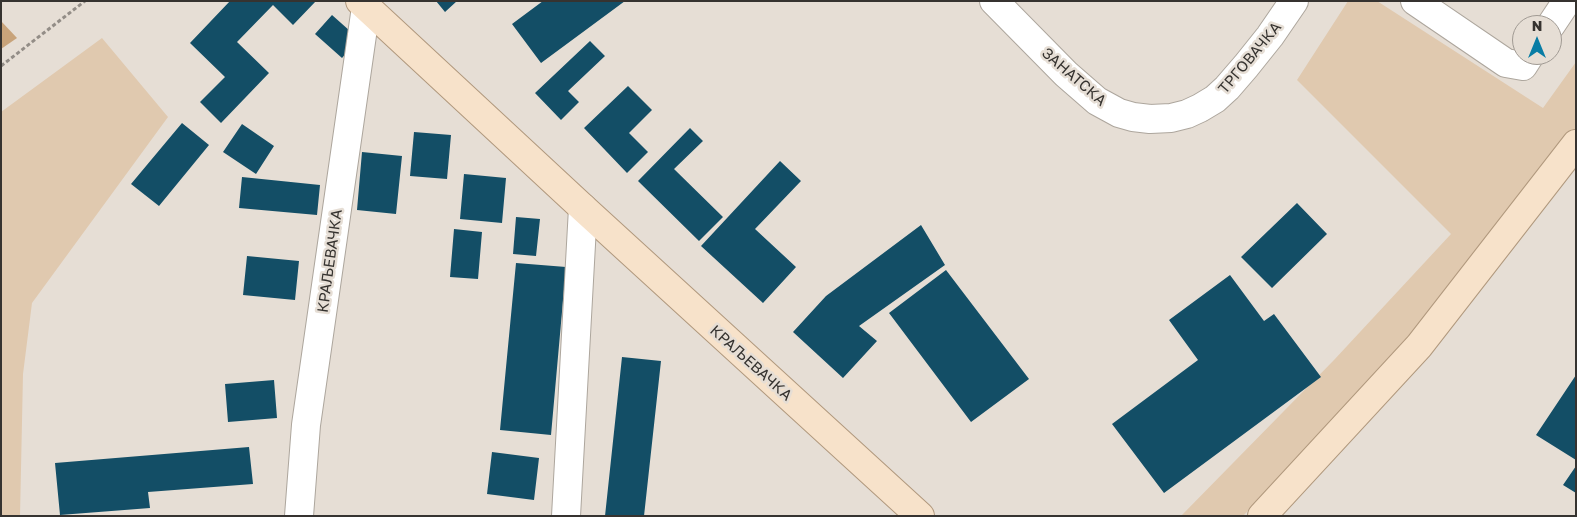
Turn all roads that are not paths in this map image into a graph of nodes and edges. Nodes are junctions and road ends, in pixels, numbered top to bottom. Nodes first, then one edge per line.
1 (994, 1) edge
2 (1294, 1) edge
3 (1415, 1) edge
4 (1567, 1) edge
5 (363, 4) edge
6 (1558, 15) edge
7 (1512, 64) edge
8 (1171, 118) joint
9 (1576, 144) edge
10 (582, 208) junction
11 (299, 516) edge
12 (566, 516) edge
13 (920, 516) edge
14 (1262, 516) edge

1 - 8 street, ЗАНАТСКА
2 - 8 street, ТРГОВАЧКА
3 - 7 street
4 - 6 street
5 - 10 main road, КРАЉЕВАЧКА
5 - 11 street, КРАЉЕВАЧКА
9 - 14 main road
10 - 12 street
10 - 13 main road, КРАЉЕВАЧКА

